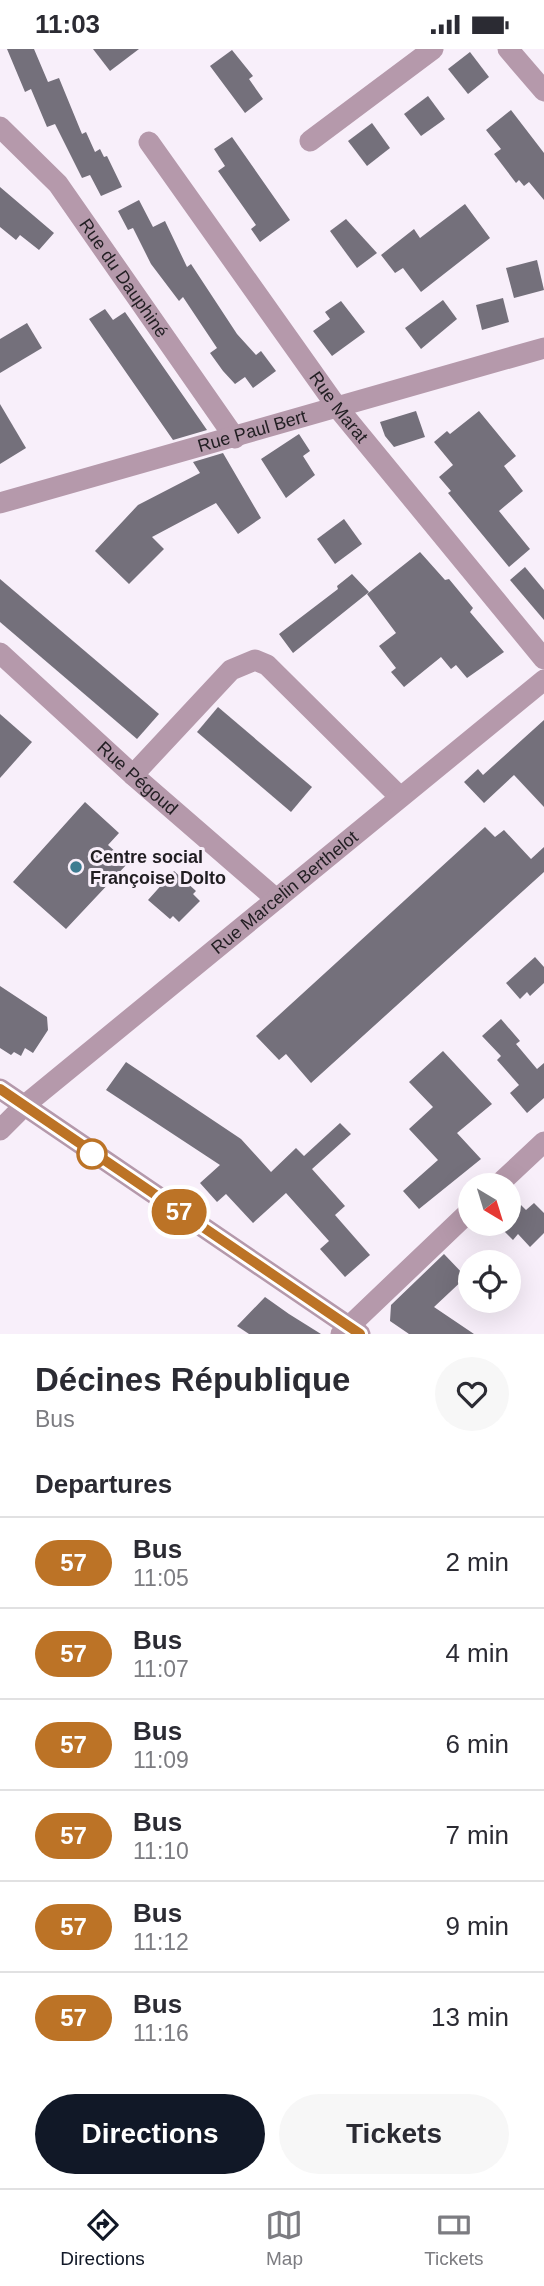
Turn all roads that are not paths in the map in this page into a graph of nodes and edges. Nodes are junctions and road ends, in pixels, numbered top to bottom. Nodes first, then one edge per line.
1 (433, 49) edge
2 (508, 49) edge
3 (544, 91) edge
4 (0, 127) edge
5 (310, 141) dead end
6 (149, 142) dead end
7 (544, 348) edge
8 (337, 407) junction
9 (235, 438) junction
10 (0, 503) edge
11 (0, 653) edge
12 (544, 659) edge
13 (544, 680) edge
14 (133, 775) junction
15 (400, 797) junction
16 (276, 899) junction
17 (0, 1089) edge
18 (24, 1105) junction
19 (0, 1130) edge
20 (544, 1142) edge
21 (511, 1173) edge
22 (458, 1223) edge
23 (349, 1331) edge

1 - 5 street
2 - 3 street
4 - 9 street, Rue du Dauphiné
6 - 8 street, Rue Marat
7 - 8 street, Rue Paul Bert
8 - 9 street, Rue Paul Bert
8 - 12 street, Rue Marat
9 - 10 street, Rue Paul Bert
11 - 14 street, Rue Pégoud
13 - 15 street, Rue Marcelin Berthelot
14 - 15 street
14 - 16 street, Rue Pégoud
15 - 16 street, Rue Marcelin Berthelot
16 - 18 street, Rue Marcelin Berthelot
17 - 18 street
18 - 19 street, Rue Marcelin Berthelot
18 - 23 street
20 - 21 street
22 - 23 street

